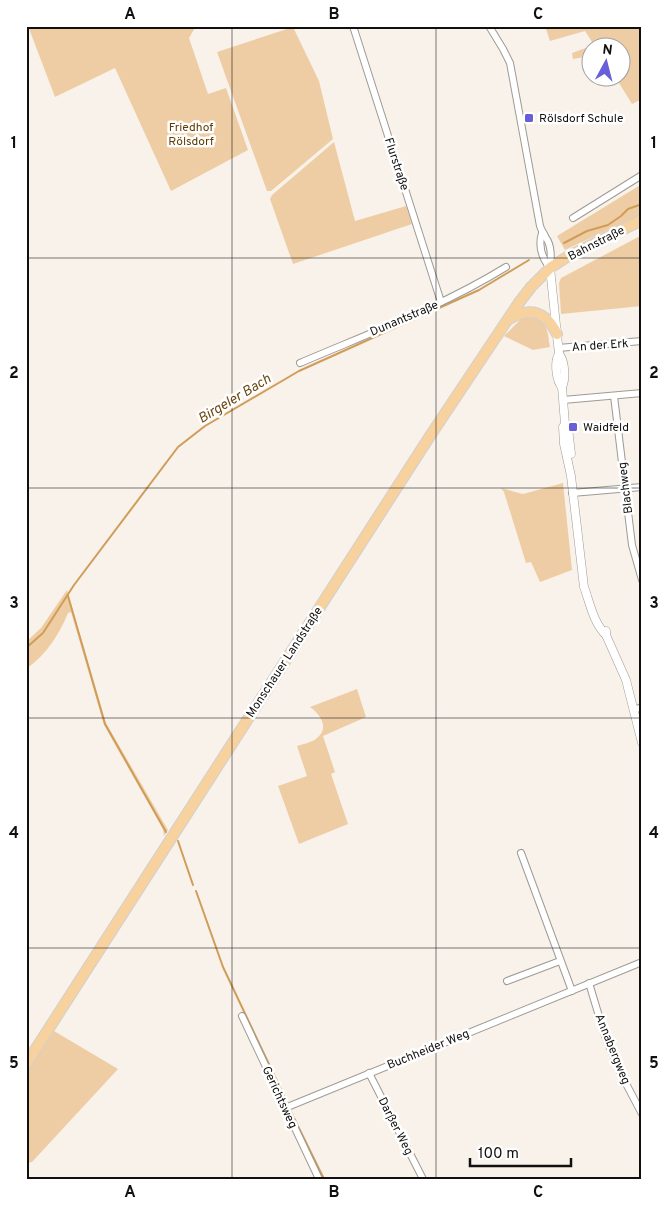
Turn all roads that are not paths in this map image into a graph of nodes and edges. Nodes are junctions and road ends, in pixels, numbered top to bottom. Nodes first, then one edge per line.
1 (353, 26) edge
2 (489, 26) edge
3 (642, 174) edge
4 (573, 218) dead end
5 (642, 220) edge
6 (506, 267) dead end
7 (550, 268) junction
8 (441, 302) junction
9 (508, 319) junction
10 (557, 334) junction
11 (642, 341) edge
12 (559, 351) junction
13 (300, 363) dead end
14 (642, 393) edge
15 (614, 396) junction
16 (563, 400) junction
17 (642, 487) edge
18 (624, 488) junction
19 (572, 493) junction
20 (642, 580) edge
21 (642, 707) edge
22 (634, 710) junction
23 (642, 743) edge
24 (521, 853) dead end
25 (560, 961) junction
26 (642, 962) edge
27 (506, 981) dead end
28 (588, 983) junction
29 (572, 991) junction
30 (242, 1016) dead end
31 (26, 1064) edge
32 (369, 1073) junction
33 (285, 1108) junction
34 (642, 1114) edge
35 (319, 1179) edge
36 (423, 1179) edge

1 - 8 street, Flurstraße
2 - 7 street
3 - 4 street
5 - 7 main road, Bahnstraße
6 - 8 street, Dunantstraße
7 - 9 main road, Monschauer Landstraße
7 - 10 street
8 - 13 street, Dunantstraße
9 - 10 main road
9 - 31 main road, Monschauer Landstraße
10 - 12 street
11 - 12 street, An der Erk
12 - 16 street
14 - 15 street
15 - 16 street
15 - 18 street, Blachweg
16 - 19 street
17 - 18 street
18 - 19 street
18 - 20 street, Blachweg
19 - 22 street
21 - 22 street
22 - 23 street
24 - 25 street
25 - 27 street
25 - 29 street
26 - 28 street, Buchheider Weg
28 - 29 street, Buchheider Weg
28 - 34 street, Annabergweg
29 - 32 street, Buchheider Weg
30 - 33 street, Gerichtsweg
32 - 33 street, Buchheider Weg
32 - 36 street, Darßer Weg
33 - 35 street, Gerichtsweg

